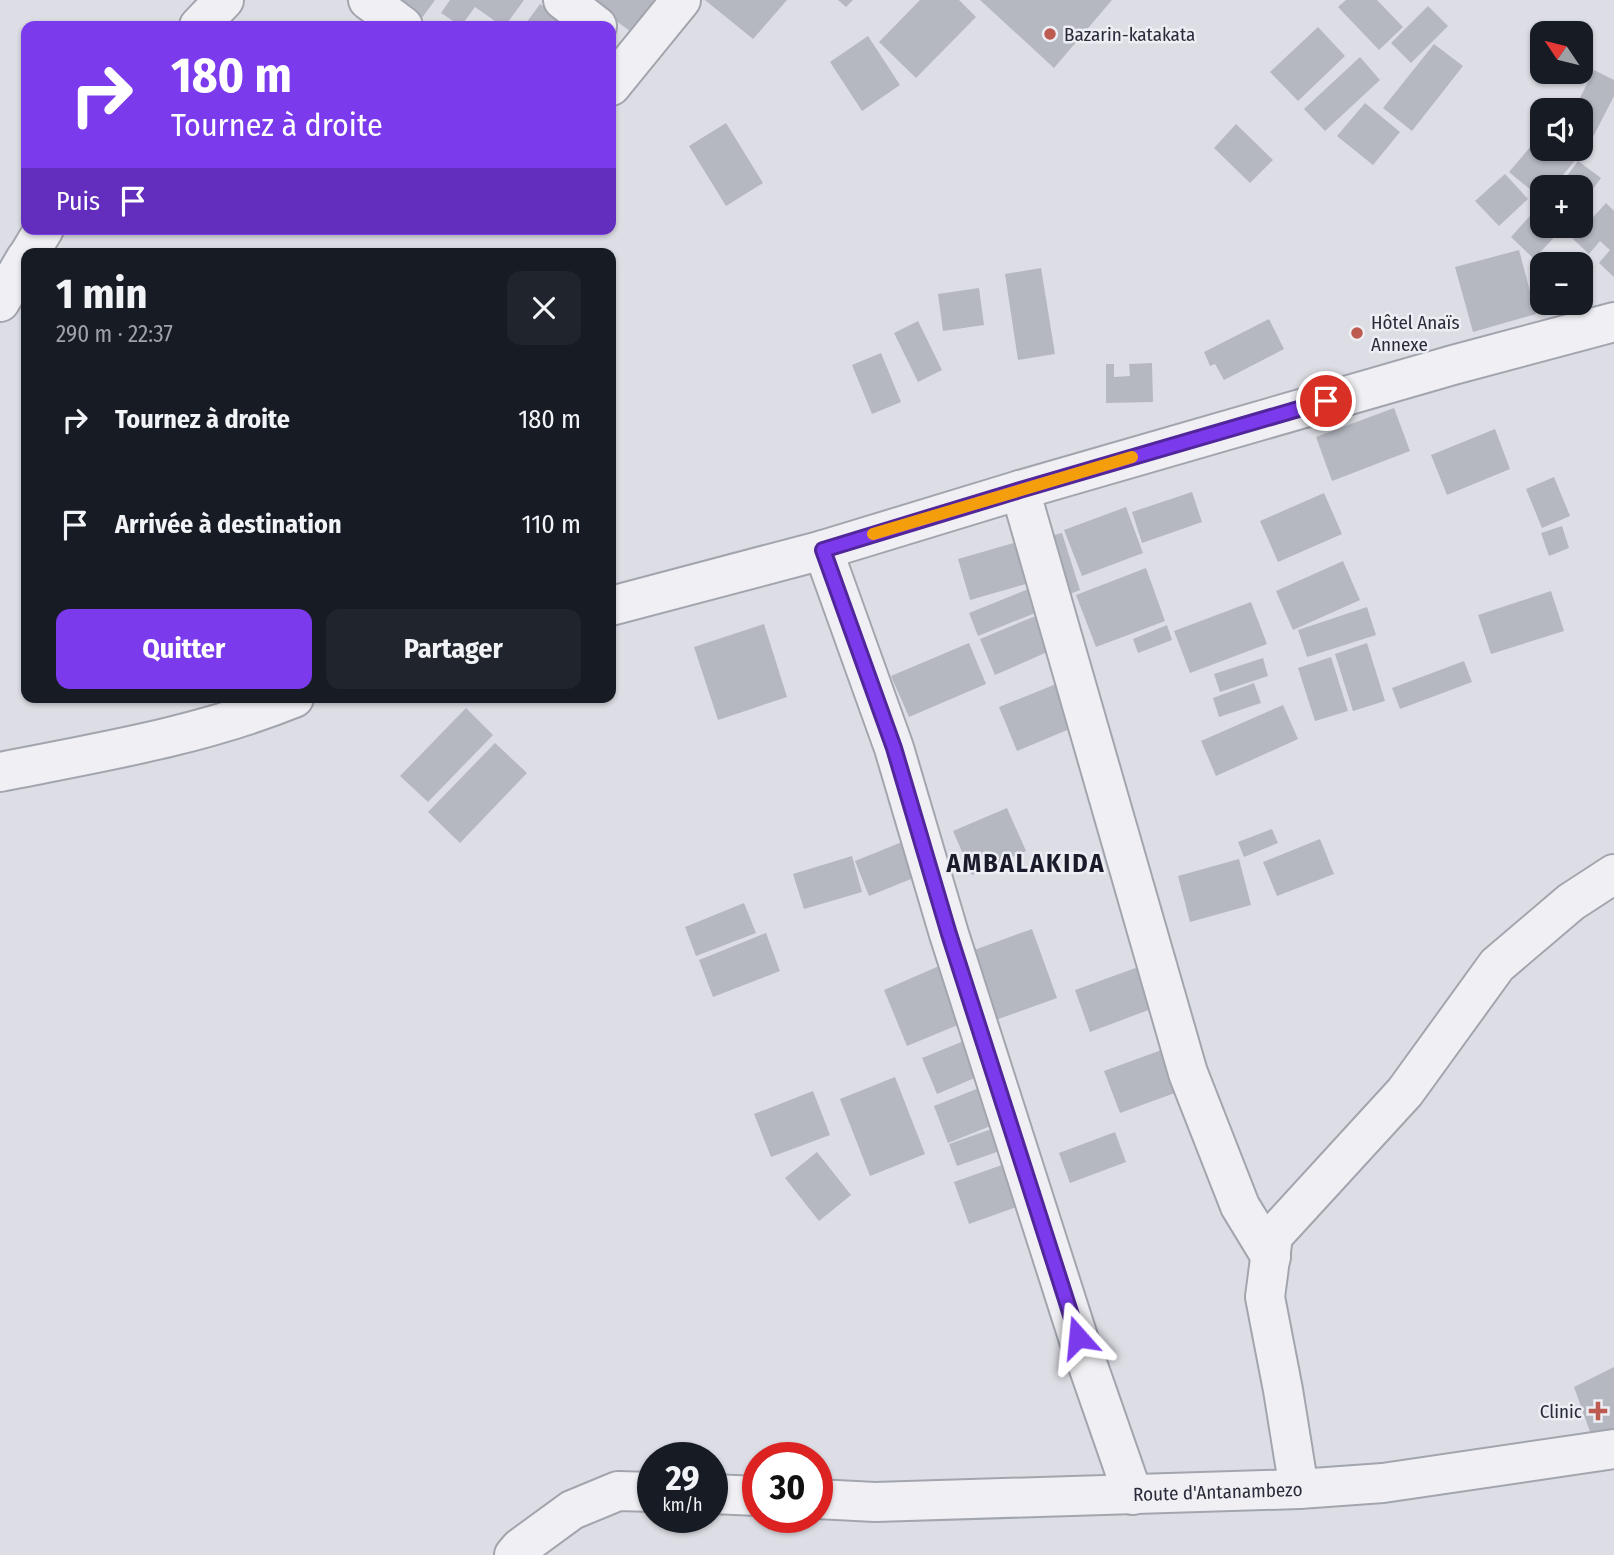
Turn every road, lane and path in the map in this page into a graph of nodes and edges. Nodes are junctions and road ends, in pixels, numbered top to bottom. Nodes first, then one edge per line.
1 (224, 0) edge
2 (368, 0) edge
3 (563, 0) edge
4 (681, 0) edge
5 (204, 21) edge
6 (395, 21) edge
7 (590, 21) edge
8 (623, 46) edge
9 (616, 69) edge
10 (21, 266) edge
11 (0, 302) edge
12 (1614, 322) edge
13 (1020, 490) junction
14 (823, 550) junction
15 (616, 605) edge
16 (282, 703) edge
17 (0, 772) edge
18 (1614, 874) edge
19 (1270, 1257) junction
20 (1614, 1449) edge
21 (1299, 1489) junction
22 (637, 1492) edge
23 (1133, 1495) junction
24 (833, 1500) edge
25 (514, 1555) edge

1 - 5 street
2 - 6 street
3 - 7 street
4 - 8 street
8 - 9 street
10 - 11 street
12 - 13 street
13 - 14 street
13 - 19 street
14 - 15 street
14 - 23 street
16 - 17 street
18 - 19 street
19 - 21 street
20 - 21 street, Route d'Antanambezo
21 - 23 street, Route d'Antanambezo
22 - 25 street
23 - 24 street, Route d'Antanambezo

